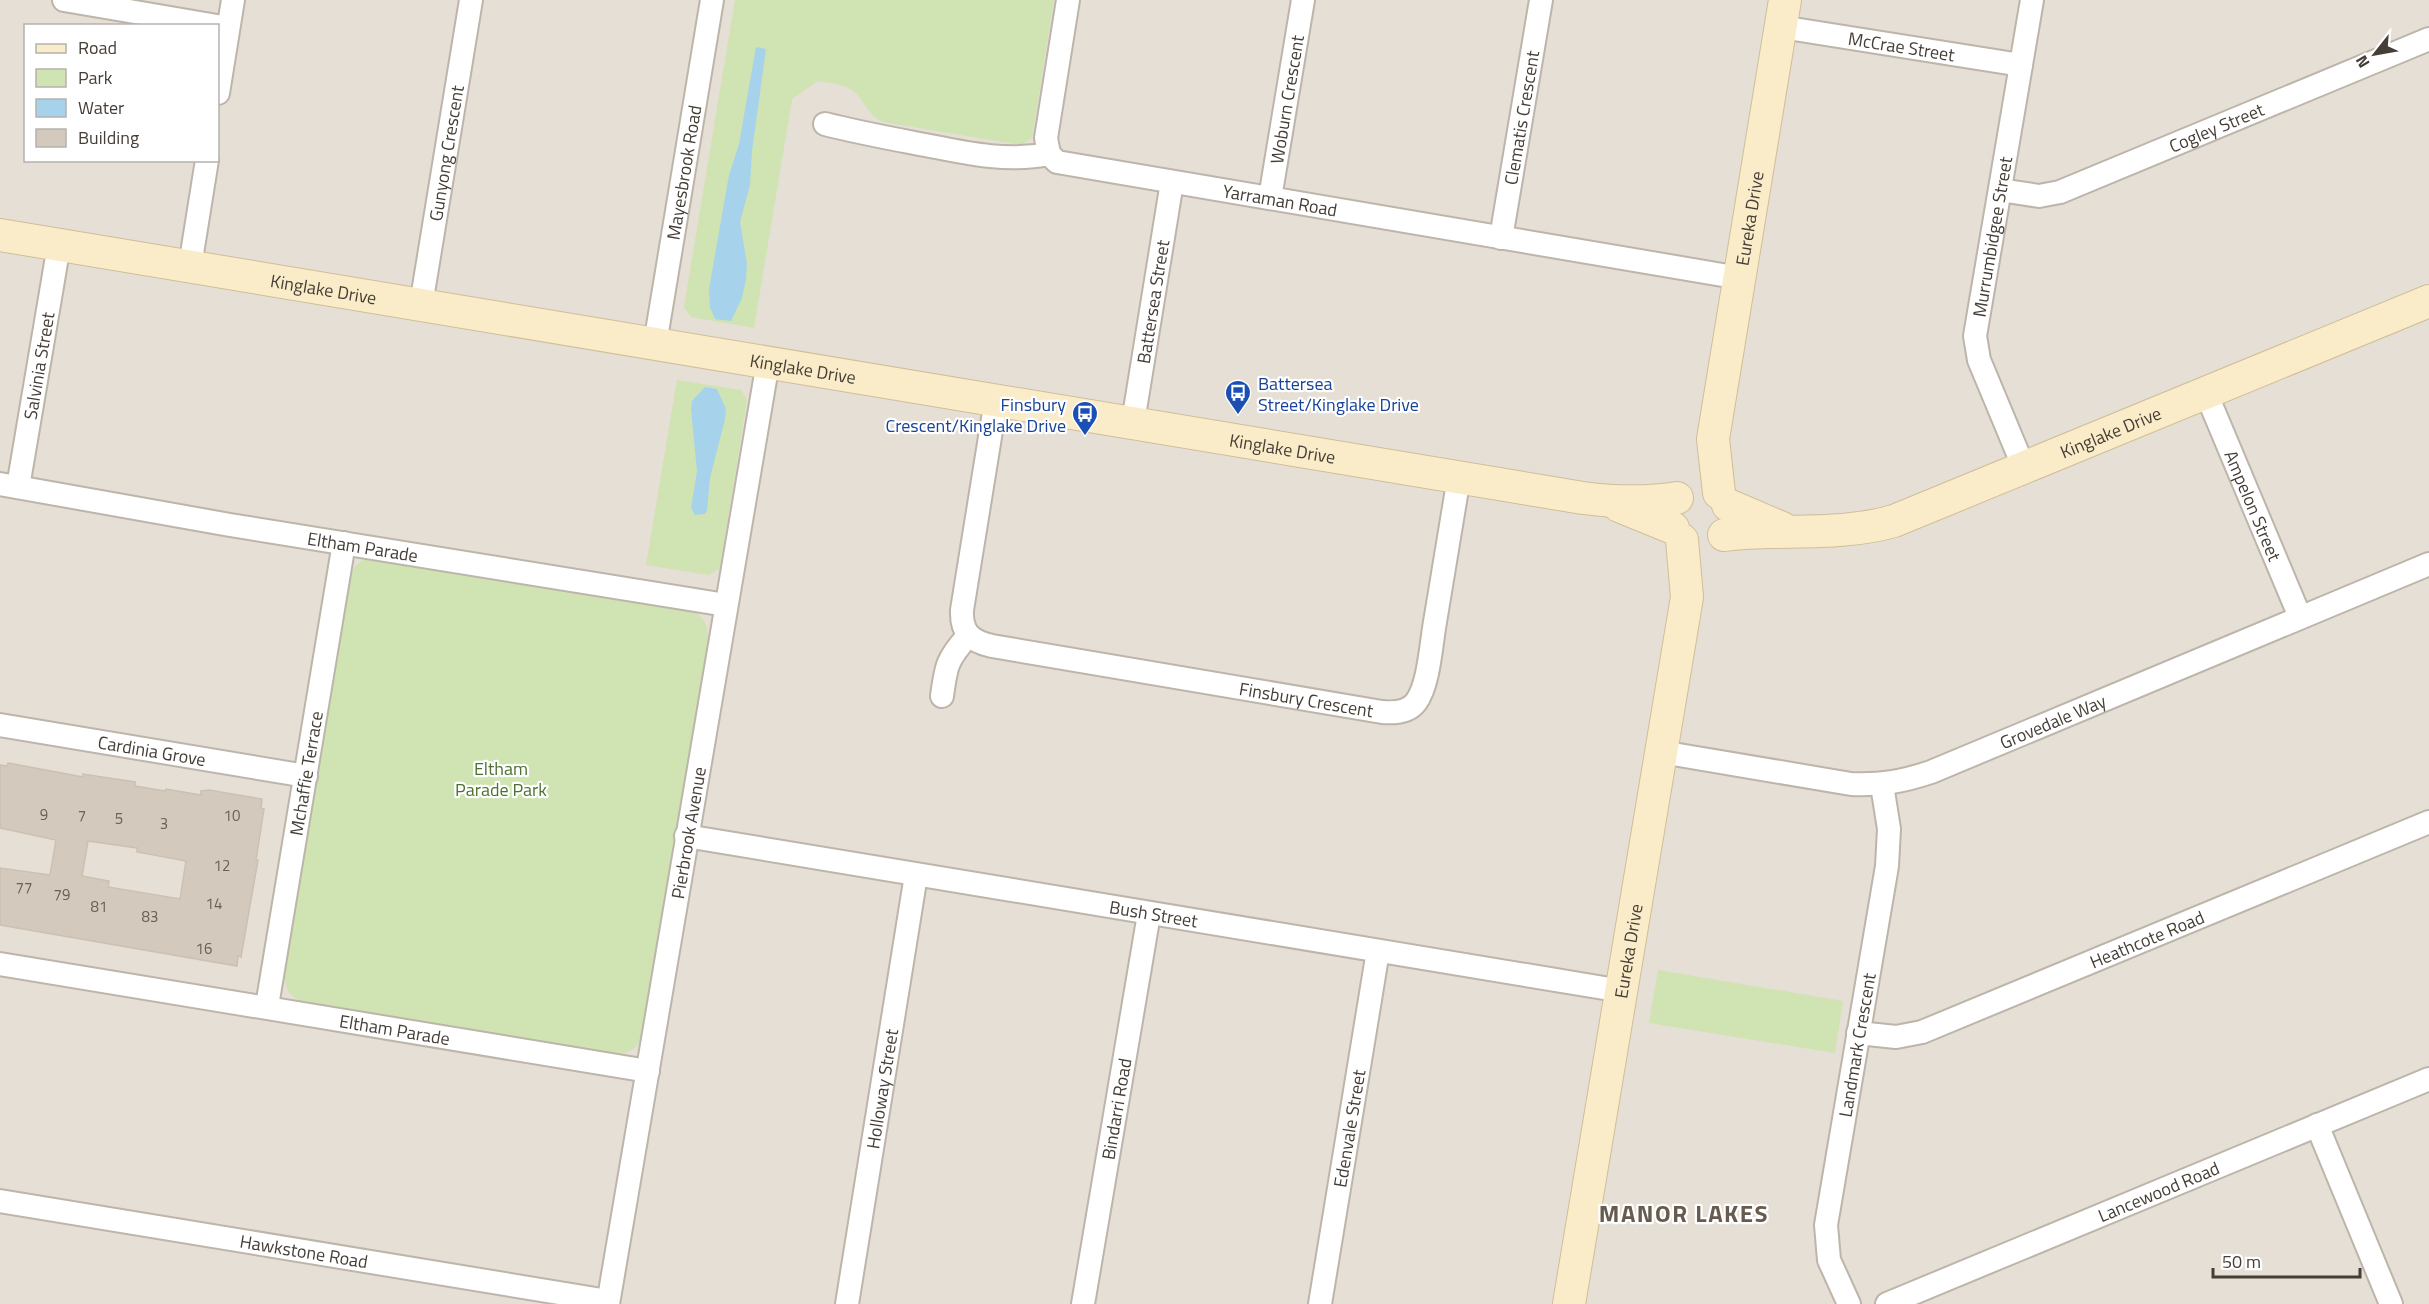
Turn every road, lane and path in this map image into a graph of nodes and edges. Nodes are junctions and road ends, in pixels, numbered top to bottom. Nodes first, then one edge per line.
1 (64, 0) edge
2 (233, 0) edge
3 (471, 0) edge
4 (712, 0) edge
5 (1068, 0) edge
6 (1303, 0) edge
7 (1541, 0) edge
8 (2032, 0) edge
9 (1783, 14) edge
10 (209, 24) edge
11 (221, 26) edge
12 (2429, 39) edge
13 (2021, 65) junction
14 (219, 71) edge
15 (825, 124) dead end
16 (1049, 154) junction
17 (207, 162) edge
18 (1172, 182) junction
19 (2000, 190) junction
20 (1270, 198) junction
21 (0, 235) edge
22 (1501, 238) junction
23 (59, 244) junction
24 (190, 266) junction
25 (1740, 278) junction
26 (2429, 301) edge
27 (421, 305) junction
28 (655, 344) junction
29 (768, 362) junction
30 (2206, 393) junction
31 (996, 400) junction
32 (1133, 422) junction
33 (1713, 439) junction
34 (2024, 468) junction
35 (1459, 477) junction
36 (9, 486) edge
37 (1683, 493) junction
38 (1724, 499) junction
39 (1607, 501) junction
40 (1786, 530) junction
41 (1697, 537) junction
42 (344, 543) junction
43 (2429, 564) edge
44 (726, 605) junction
45 (2300, 617) junction
46 (968, 636) junction
47 (942, 696) dead end
48 (0, 725) edge
49 (1661, 752) junction
50 (306, 776) junction
51 (1882, 785) junction
52 (2429, 822) edge
53 (686, 836) junction
54 (916, 875) junction
55 (1149, 914) junction
56 (1378, 951) junction
57 (0, 964) edge
58 (1622, 991) junction
59 (267, 1006) junction
60 (1858, 1033) junction
61 (648, 1071) junction
62 (2429, 1078) edge
63 (2317, 1125) junction
64 (0, 1201) edge
65 (608, 1303) edge
66 (847, 1304) edge
67 (1083, 1304) edge
68 (1320, 1304) edge
69 (1569, 1304) edge
70 (1849, 1304) edge
71 (1887, 1304) edge
72 (2391, 1304) edge

1 - 10 street
2 - 11 street
3 - 27 street, Gunyong Crescent
4 - 28 street, Mayesbrook Road
5 - 16 street
6 - 20 street, Woburn Crescent
7 - 22 street, Clematis Crescent
8 - 13 street, Murrumbidgee Street
9 - 13 street, McCrae Street
9 - 25 street, Eureka Drive
11 - 14 street
12 - 19 street, Cogley Street
13 - 19 street, Murrumbidgee Street
15 - 16 street
16 - 18 street, Yarraman Road
17 - 24 street
18 - 20 street, Yarraman Road
18 - 32 street, Battersea Street
19 - 34 street, Murrumbidgee Street
20 - 22 street, Yarraman Road
21 - 23 street, Kinglake Drive
22 - 25 street, Yarraman Road
23 - 24 street, Kinglake Drive
23 - 36 street, Salvinia Street
24 - 27 street, Kinglake Drive
25 - 33 street, Eureka Drive
26 - 30 street, Kinglake Drive
27 - 28 street, Kinglake Drive
28 - 29 street, Kinglake Drive
29 - 31 street, Kinglake Drive
29 - 44 street, Pierbrook Avenue
30 - 34 street, Kinglake Drive
30 - 45 street, Ampelon Street
31 - 32 street, Kinglake Drive
31 - 46 street
32 - 35 street, Kinglake Drive
33 - 37 street, Eureka Drive
33 - 38 street, Eureka Drive
34 - 40 street, Kinglake Drive
35 - 39 street, Kinglake Drive
35 - 46 street, Finsbury Crescent
36 - 42 street, Eltham Parade
37 - 38 street
37 - 39 street, Kinglake Drive
37 - 41 street
38 - 40 street, Kinglake Drive
38 - 41 street
39 - 41 street, Kinglake Drive
40 - 41 street, Kinglake Drive
41 - 49 street, Eureka Drive
42 - 44 street, Eltham Parade
42 - 50 street, Mchaffie Terrace
43 - 45 street, Grovedale Way
44 - 53 street, Pierbrook Avenue
45 - 51 street, Grovedale Way
46 - 47 street
48 - 50 street, Cardinia Grove
49 - 51 street, Grovedale Way
49 - 58 street, Eureka Drive
50 - 59 street, Mchaffie Terrace
51 - 60 street, Landmark Crescent
52 - 60 street, Heathcote Road
53 - 54 street, Bush Street
53 - 61 street, Pierbrook Avenue
54 - 55 street, Bush Street
54 - 66 street, Holloway Street
55 - 56 street, Bush Street
55 - 67 street, Bindarri Road
56 - 58 street, Bush Street
56 - 68 street, Edenvale Street
57 - 59 street, Eltham Parade
58 - 69 street, Eureka Drive
59 - 61 street, Eltham Parade
60 - 70 street, Landmark Crescent
61 - 65 street, Pierbrook Avenue
62 - 63 street, Lancewood Road
63 - 71 street, Lancewood Road
63 - 72 street
64 - 65 street, Hawkstone Road

